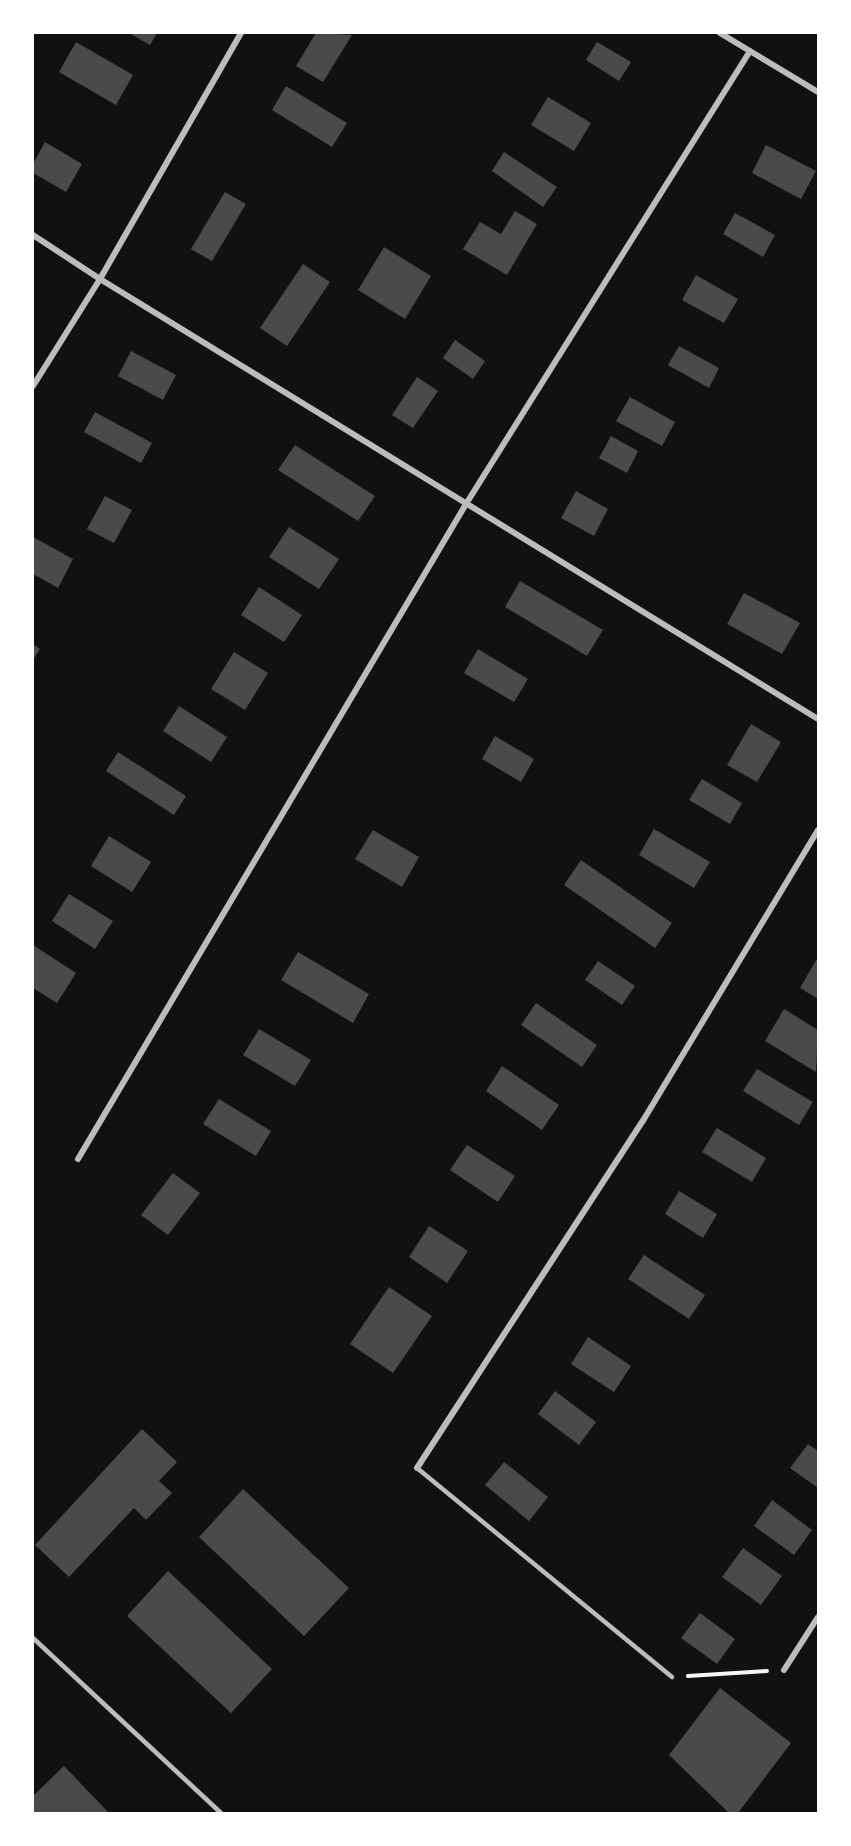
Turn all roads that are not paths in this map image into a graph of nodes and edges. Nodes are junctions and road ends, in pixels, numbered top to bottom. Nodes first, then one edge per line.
1 (242, 33) edge
2 (720, 33) edge
3 (750, 51) junction
4 (818, 92) edge
5 (33, 235) edge
6 (100, 279) junction
7 (33, 386) edge
8 (466, 504) junction
9 (818, 719) edge
10 (818, 830) edge
11 (78, 1159) dead end
12 (417, 1468) joint
13 (818, 1617) edge
14 (33, 1638) edge
15 (784, 1670) road end
16 (672, 1677) road end
17 (221, 1813) edge

1 - 6 street
2 - 3 street
3 - 4 street
3 - 8 street
5 - 6 street
6 - 7 street
6 - 8 street
8 - 9 street
8 - 11 street
10 - 12 street
12 - 16 lane
13 - 15 street
14 - 17 lane

